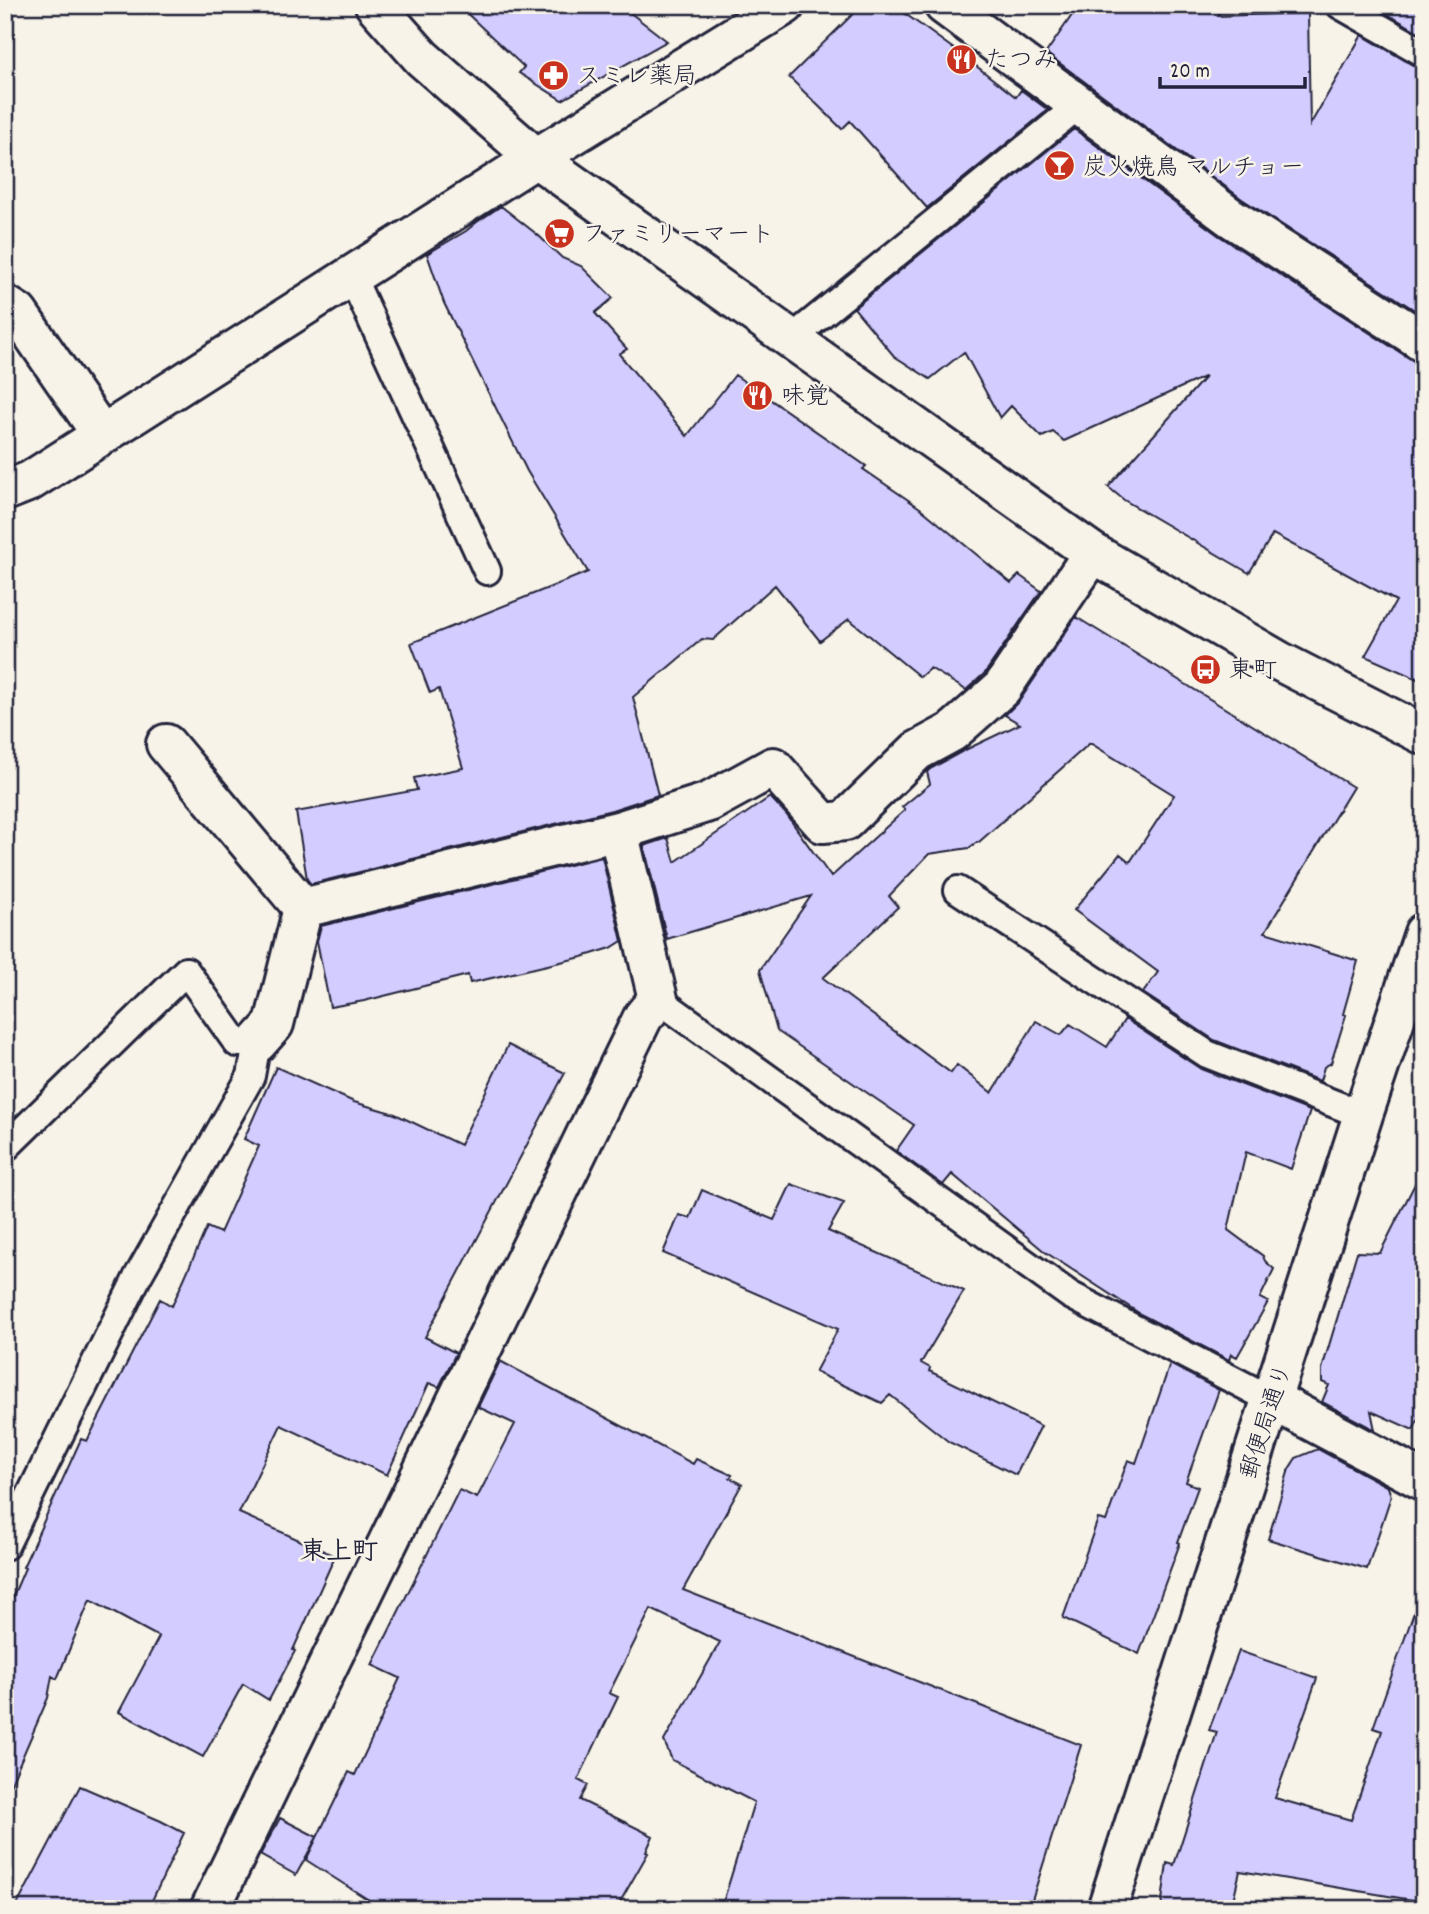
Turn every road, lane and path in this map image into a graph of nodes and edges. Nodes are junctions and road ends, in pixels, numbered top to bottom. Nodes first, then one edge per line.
1 (375, 5) edge
2 (785, 5) edge
3 (944, 5) edge
4 (1340, 5) edge
5 (1424, 52) edge
6 (1079, 105) junction
7 (536, 158) junction
8 (351, 275) junction
9 (5, 305) edge
10 (790, 340) junction
11 (1424, 342) edge
12 (102, 435) junction
13 (5, 491) edge
14 (1093, 553) junction
15 (487, 570) dead end
16 (1424, 735) edge
17 (166, 744) dead end
18 (618, 831) junction
19 (958, 890) dead end
20 (303, 908) junction
21 (1424, 933) edge
22 (658, 999) junction
23 (257, 1043) junction
24 (1363, 1115) junction
25 (5, 1148) edge
26 (1272, 1400) junction
27 (1424, 1481) edge
28 (5, 1546) edge
29 (210, 1909) edge
30 (1107, 1909) edge

1 - 7 street
2 - 7 street
3 - 6 street
4 - 5 lane
6 - 10 lane
6 - 11 street
7 - 8 street
7 - 10 street
8 - 12 street
8 - 15 lane
9 - 12 street
10 - 14 street
12 - 13 street
14 - 16 street
14 - 18 street
17 - 20 street
18 - 20 street
18 - 22 street
19 - 24 lane
20 - 23 street
21 - 24 street, 郵便局通り
22 - 26 lane
22 - 29 street
23 - 25 lane
23 - 28 lane
24 - 26 street, 郵便局通り
26 - 27 street
26 - 30 street, 郵便局通り

